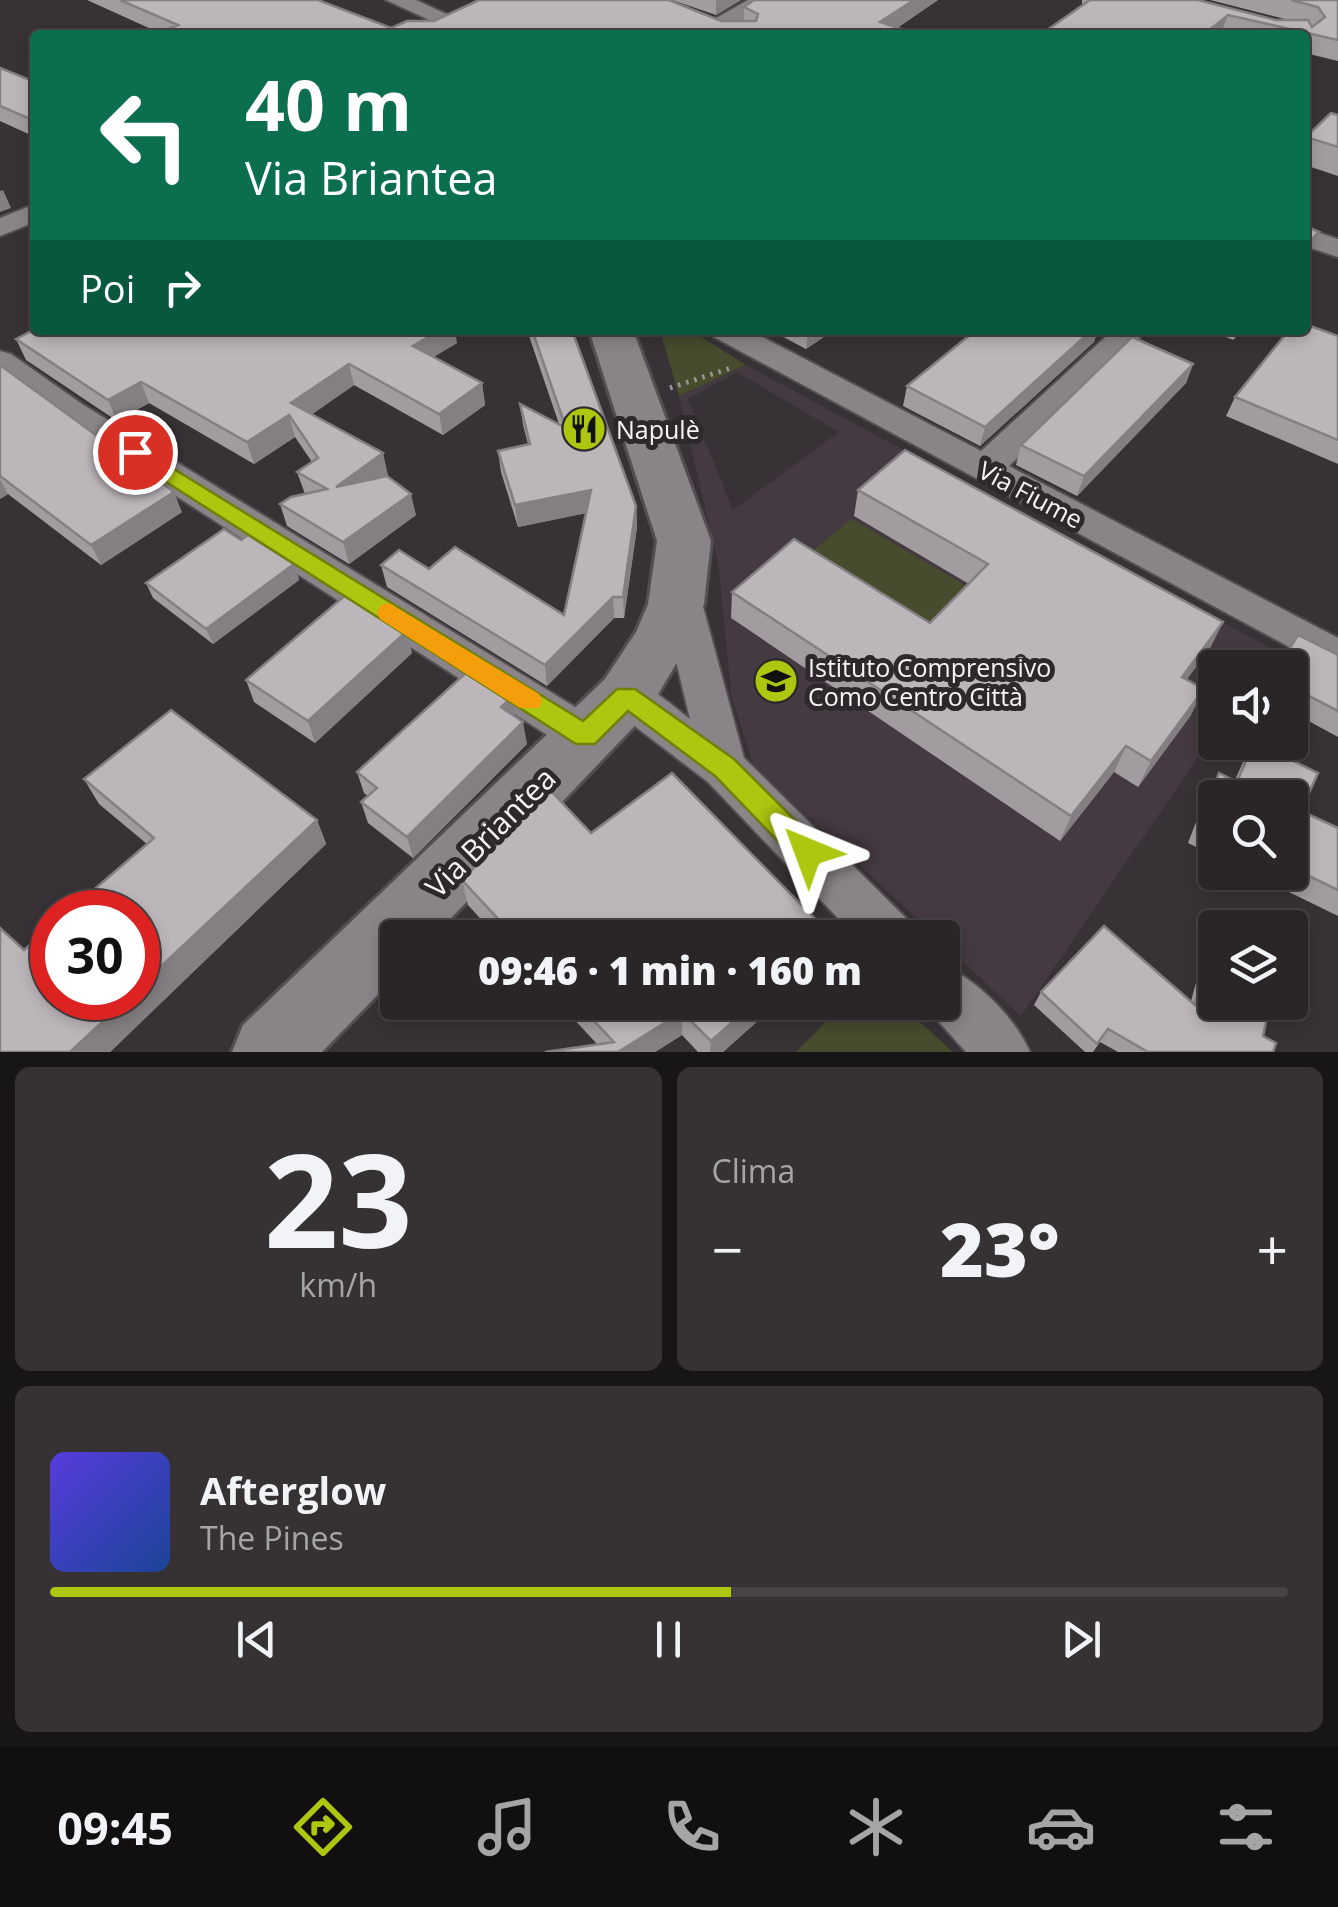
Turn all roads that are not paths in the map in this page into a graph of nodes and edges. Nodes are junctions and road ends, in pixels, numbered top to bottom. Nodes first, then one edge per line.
1 (397, 0) edge
2 (763, 0) edge
3 (460, 12) joint
4 (421, 30) edge
5 (730, 30) edge
6 (30, 214) edge
7 (0, 228) edge
8 (1310, 239) edge
9 (1338, 248) edge
10 (613, 335) edge
11 (734, 335) edge
12 (1125, 335) edge
13 (0, 361) edge
14 (984, 469) junction
15 (681, 599) junction
16 (1338, 657) edge
17 (606, 716) junction
18 (724, 768) junction
19 (873, 920) edge
20 (960, 1008) edge
21 (270, 1052) edge
22 (1003, 1052) edge

1 - 3 street
2 - 5 street
3 - 4 main road
6 - 7 street
8 - 9 street
10 - 15 main road
11 - 14 street, Via Fiume
12 - 14 street
13 - 17 street
14 - 16 street, Via Fiume
15 - 17 main road, Via Briantea
15 - 18 street
17 - 18 street
17 - 21 main road, Via Briantea
18 - 19 street
20 - 22 street

